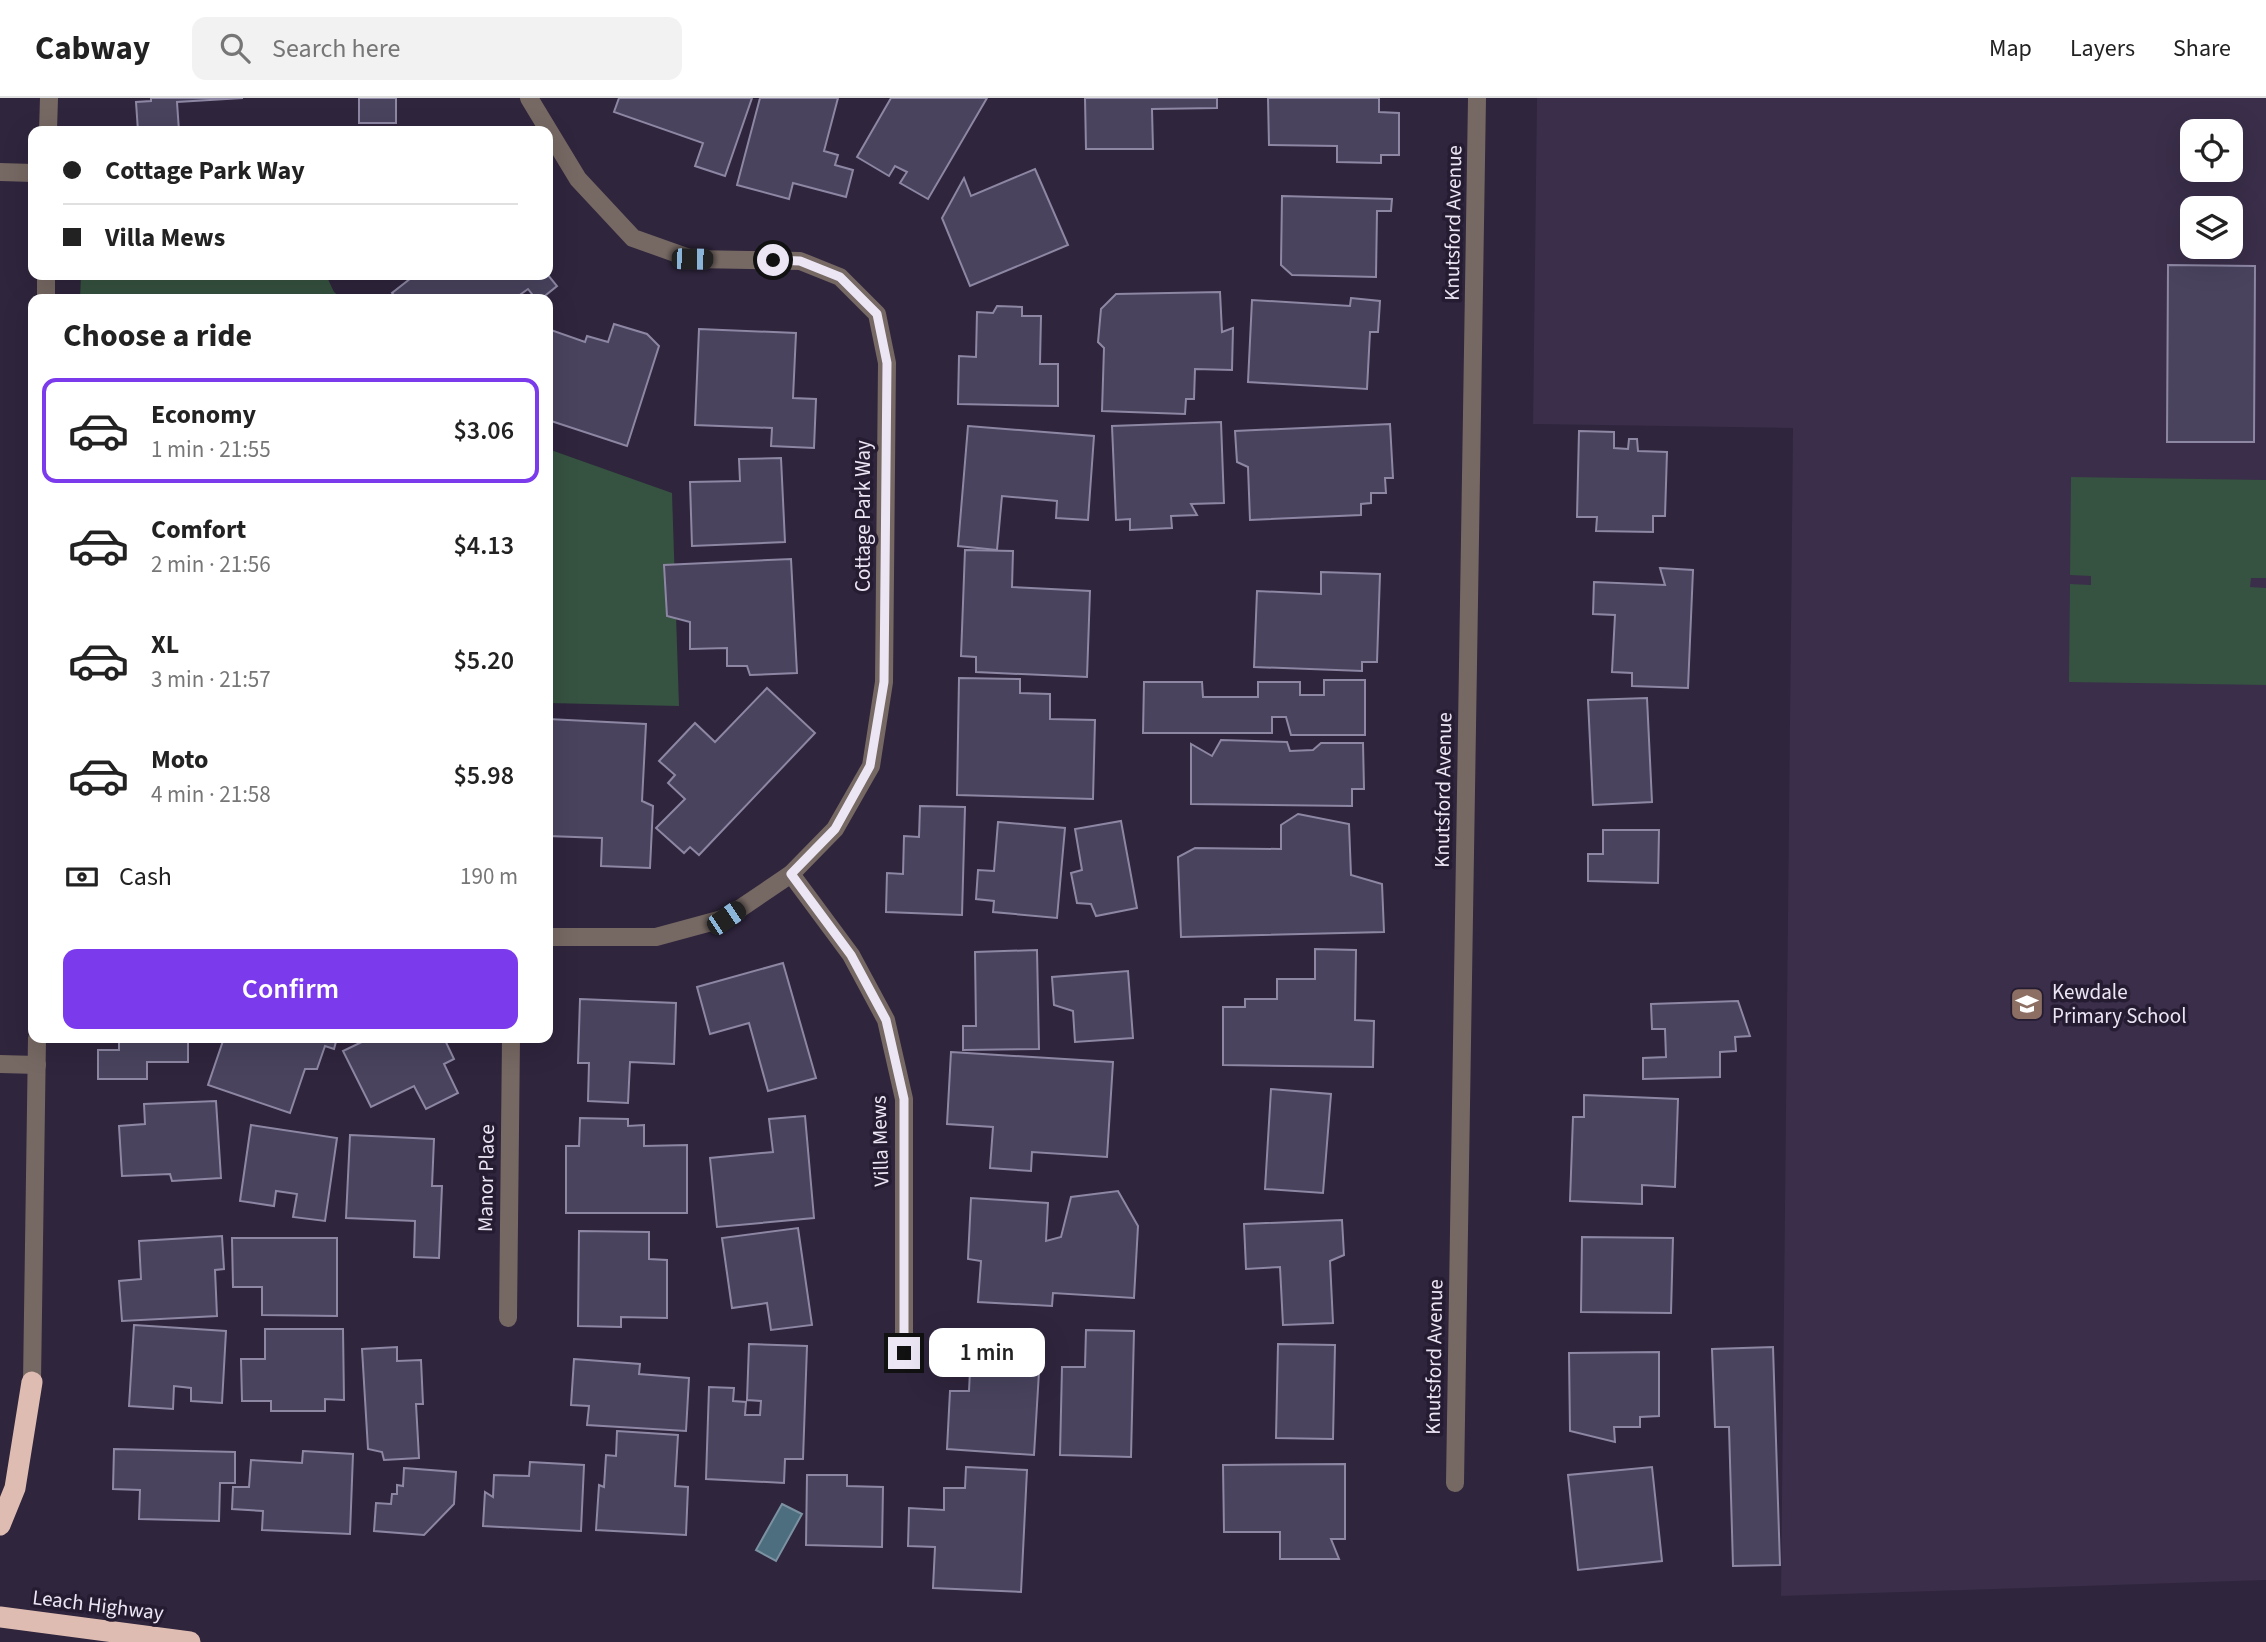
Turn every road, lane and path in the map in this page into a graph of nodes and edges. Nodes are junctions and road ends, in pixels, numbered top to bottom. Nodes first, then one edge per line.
1 (49, 98) edge
2 (529, 98) edge
3 (1477, 98) edge
4 (48, 126) edge
5 (546, 126) edge
6 (553, 138) edge
7 (0, 172) edge
8 (28, 173) edge
9 (791, 874) junction
10 (553, 937) edge
11 (37, 1043) edge
12 (510, 1043) edge
13 (0, 1064) edge
14 (37, 1065) junction
15 (508, 1318) dead end
16 (904, 1353) dead end
17 (32, 1382) joint
18 (1455, 1483) dead end
19 (0, 1525) edge
20 (0, 1617) edge
21 (190, 1642) edge

1 - 4 street
2 - 5 street, Cottage Park Way
3 - 18 street, Knutsford Avenue
6 - 9 street, Cottage Park Way
7 - 8 street
9 - 10 street, Cottage Park Way
9 - 16 street, Villa Mews
11 - 14 street
12 - 15 street, Manor Place
13 - 14 street
14 - 17 street
17 - 19 highway
20 - 21 highway, Leach Highway

